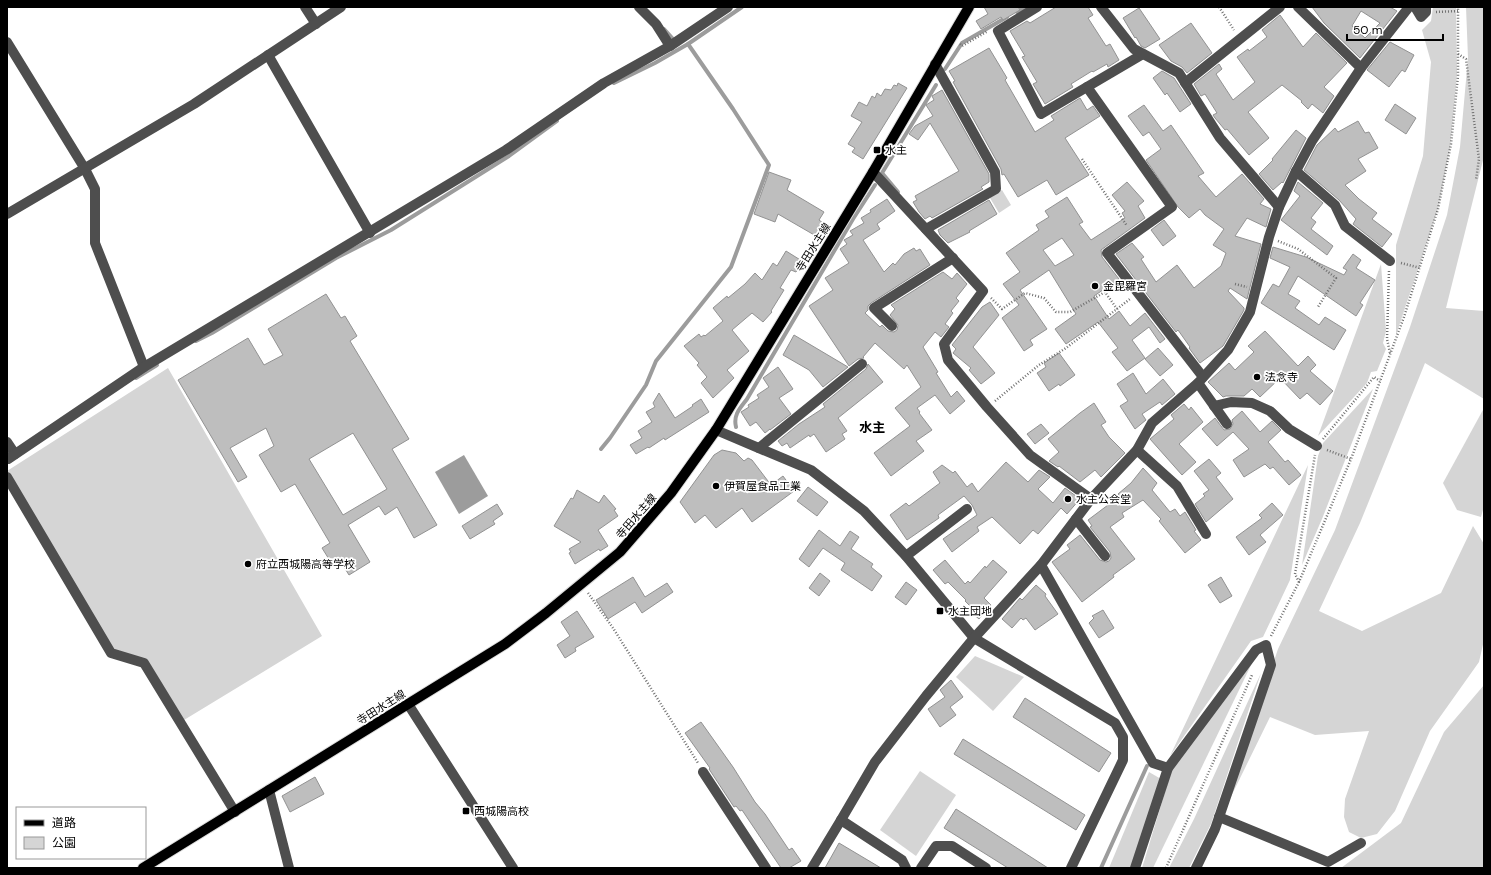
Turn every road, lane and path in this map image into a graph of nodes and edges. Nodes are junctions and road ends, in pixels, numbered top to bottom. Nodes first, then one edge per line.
1 (305, 7) edge
2 (341, 7) edge
3 (639, 7) edge
4 (728, 7) edge
5 (969, 7) edge
6 (1037, 7) edge
7 (1101, 7) edge
8 (1218, 7) edge
9 (1280, 7) edge
10 (1298, 7) edge
11 (1410, 7) edge
12 (1415, 7) edge
13 (1458, 7) edge
14 (1426, 9) edge
15 (1458, 11) junction
16 (316, 24) junction
17 (998, 31) junction
18 (1240, 39) junction
19 (7, 42) edge
20 (670, 46) junction
21 (962, 46) dead end
22 (1458, 53) junction
23 (1143, 54) junction
24 (268, 56) junction
25 (935, 64) junction
26 (1361, 68) junction
27 (1185, 83) junction
28 (1087, 87) junction
29 (1082, 159) dead end
30 (85, 168) junction
31 (1296, 171) junction
32 (873, 172) junction
33 (1476, 180) dead end
34 (1279, 207) junction
35 (7, 214) edge
36 (926, 229) junction
37 (370, 233) junction
38 (1133, 234) junction
39 (1269, 237) junction
40 (953, 258) junction
41 (1390, 261) junction
42 (1420, 268) junction
43 (983, 291) junction
44 (1138, 293) junction
45 (1318, 306) dead end
46 (1116, 309) junction
47 (892, 326) dead end
48 (1390, 354) junction
49 (862, 364) dead end
50 (144, 367) junction
51 (1200, 380) junction
52 (1380, 381) junction
53 (1214, 406) junction
54 (987, 408) junction
55 (1227, 424) dead end
56 (716, 430) junction
57 (7, 442) edge
58 (1317, 446) junction
59 (759, 448) junction
60 (1137, 450) junction
61 (12, 456) edge
62 (7, 477) edge
63 (1091, 499) junction
64 (967, 508) dead end
65 (1076, 519) junction
66 (1206, 534) dead end
67 (906, 556) junction
68 (1104, 556) dead end
69 (1041, 565) junction
70 (1299, 582) dead end
71 (587, 592) dead end
72 (974, 638) junction
73 (408, 704) junction
74 (1168, 768) junction
75 (703, 772) joint
76 (269, 790) junction
77 (235, 812) junction
78 (1219, 817) junction
79 (842, 820) junction
80 (1361, 842) dead end
81 (1327, 865) edge
82 (143, 868) edge
83 (289, 868) edge
84 (513, 868) edge
85 (766, 868) edge
86 (812, 868) edge
87 (906, 868) edge
88 (921, 868) edge
89 (986, 868) edge
90 (1071, 868) edge
91 (1135, 868) edge
92 (1196, 868) edge

1 - 16 street
2 - 16 street
3 - 20 street
4 - 20 street
5 - 25 main road, 寺田水主線
6 - 17 street
7 - 23 street
8 - 18 path
9 - 18 street
10 - 26 street
11 - 26 street
12 - 14 street
13 - 15 path
14 - 15 path
15 - 22 path
16 - 24 street
17 - 21 path
17 - 28 street
18 - 27 street
19 - 30 street
20 - 37 street
22 - 33 path
22 - 42 path
23 - 27 street
23 - 28 street
24 - 30 street
24 - 37 street
25 - 32 main road, 寺田水主線
25 - 36 street
26 - 31 street
27 - 34 street
28 - 38 street
29 - 38 path
30 - 35 street
30 - 50 street
31 - 34 street
31 - 41 street
32 - 36 street
32 - 56 main road, 寺田水主線
34 - 39 street
36 - 40 street
37 - 50 street
38 - 44 street
39 - 45 path
39 - 51 street
40 - 43 street
40 - 47 street
41 - 42 path
41 - 48 path
42 - 48 path
43 - 46 path
43 - 54 street
44 - 46 path
44 - 51 street
46 - 54 path
48 - 52 path
49 - 59 street
50 - 61 street
51 - 53 street
51 - 60 street
52 - 58 path
52 - 58 path
53 - 55 street
53 - 58 street
54 - 63 street
56 - 59 street
56 - 73 main road, 寺田水主線
57 - 61 street
58 - 70 path
59 - 67 street
60 - 63 street
60 - 66 street
62 - 77 street
63 - 65 street
64 - 67 street
65 - 68 street
65 - 69 street
67 - 72 street
69 - 72 street
69 - 74 street
71 - 75 path
72 - 79 street
72 - 90 street
73 - 76 main road, 寺田水主線
73 - 84 street
74 - 78 street
74 - 91 street
75 - 85 street
76 - 77 main road, 寺田水主線
76 - 83 street
77 - 82 main road, 寺田水主線
78 - 81 street
78 - 92 street
79 - 86 street
79 - 87 street
80 - 81 street
88 - 89 street

